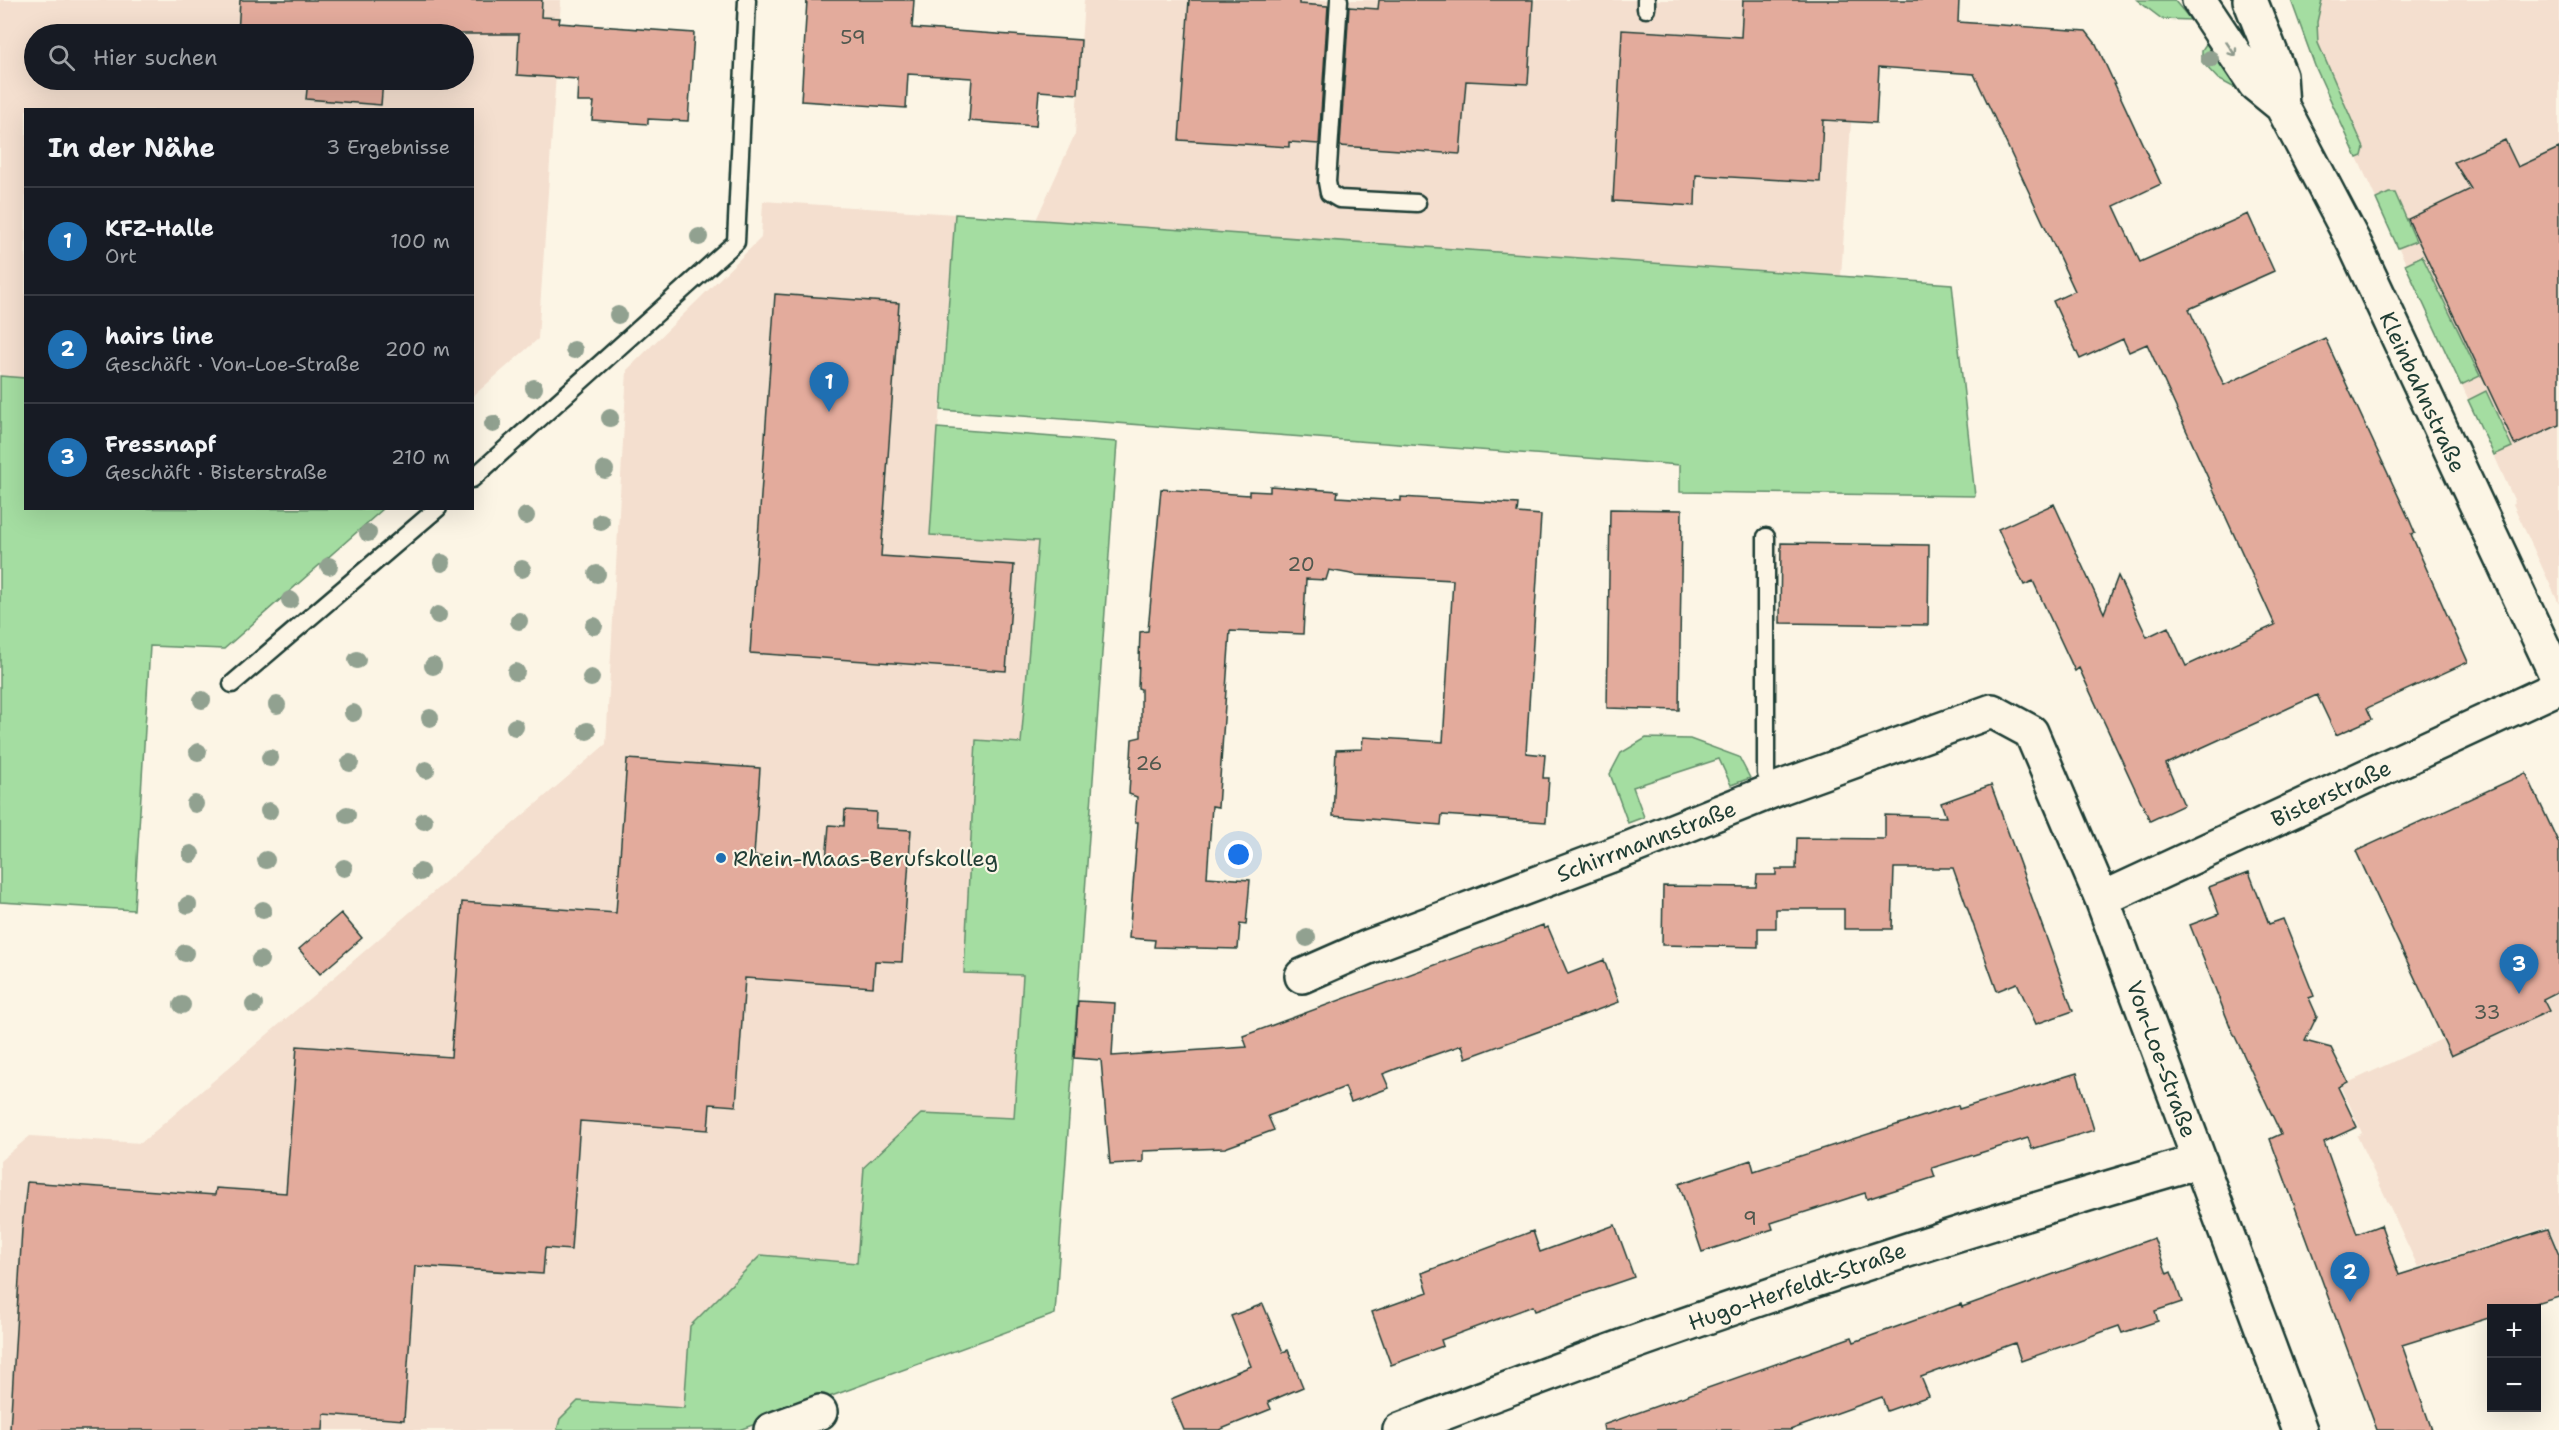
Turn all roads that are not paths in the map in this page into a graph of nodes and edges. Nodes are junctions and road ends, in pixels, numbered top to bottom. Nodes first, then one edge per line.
1 (747, 0) edge
2 (1339, 0) edge
3 (2199, 0) edge
4 (2250, 0) edge
5 (2282, 106) junction
6 (1417, 203) dead end
7 (474, 477) edge
8 (436, 510) edge
9 (1766, 537) dead end
10 (2559, 681) edge
11 (232, 684) dead end
12 (2559, 687) edge
13 (1992, 711) joint
14 (1766, 774) dead end
15 (2102, 899) junction
16 (1302, 976) dead end
17 (2200, 1161) junction
18 (820, 1412) dead end
19 (771, 1430) edge
20 (1400, 1430) edge
21 (2300, 1430) edge

1 - 7 lane
2 - 6 lane
3 -> 5 street, Kleinbahnstraße
4 - 5 street, Kleinbahnstraße
5 - 10 street, Kleinbahnstraße
8 - 11 lane
9 - 14 lane
12 - 15 street, Bisterstraße
13 - 15 street, Von-Loe-Straße
13 - 16 street, Schirrmannstraße
15 - 17 street, Von-Loe-Straße
17 - 20 street, Hugo-Herfeldt-Straße
17 - 21 street, Von-Loe-Straße
18 - 19 street

